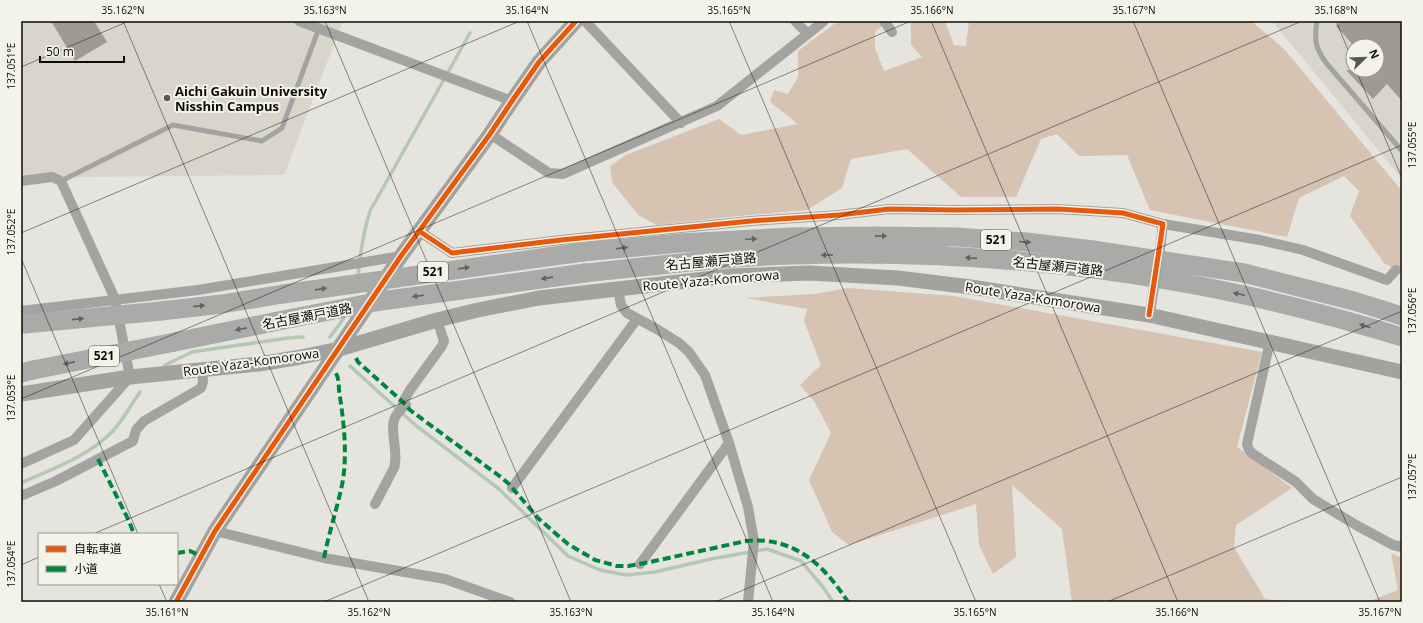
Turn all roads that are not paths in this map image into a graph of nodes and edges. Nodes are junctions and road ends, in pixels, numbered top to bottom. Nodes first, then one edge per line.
1 (300, 21) edge
2 (576, 21) edge
3 (585, 21) edge
4 (795, 21) edge
5 (824, 21) edge
6 (884, 21) edge
7 (1317, 21) edge
8 (319, 28) junction
9 (892, 32) dead end
10 (808, 34) junction
11 (512, 101) junction
12 (681, 123) junction
13 (490, 134) junction
14 (1401, 149) edge
15 (21, 181) edge
16 (61, 181) junction
17 (1163, 224) junction
18 (419, 232) junction
19 (401, 256) junction
20 (1399, 269) edge
21 (618, 288) junction
22 (114, 299) junction
23 (1150, 311) junction
24 (1402, 316) edge
25 (637, 318) junction
26 (22, 320) edge
27 (437, 320) junction
28 (1402, 337) edge
29 (1270, 341) junction
30 (339, 349) junction
31 (202, 369) junction
32 (27, 371) edge
33 (1402, 372) edge
34 (130, 377) junction
35 (21, 394) edge
36 (729, 443) junction
37 (21, 464) edge
38 (512, 488) dead end
39 (21, 496) edge
40 (375, 504) dead end
41 (215, 531) junction
42 (1402, 547) edge
43 (640, 564) dead end
44 (493, 599) edge
45 (176, 602) edge
46 (510, 602) edge
47 (748, 602) edge

1 - 8 street
2 - 11 main road
3 - 12 street
4 - 10 street
5 - 10 street
6 - 9 street
7 - 14 lane
8 - 11 street
8 - 16 lane
10 - 12 street
11 - 13 main road
12 - 13 street
13 - 18 main road
15 - 16 street
16 - 22 street
17 - 18 street
17 - 20 street
17 - 23 street, bridge
18 - 19 main road
19 - 22 street
19 - 30 main road
21 - 23 main road, Route Yaza-Komorowa
21 - 25 street
21 - 27 main road, Route Yaza-Komorowa
22 - 26 street
22 - 34 street
23 - 29 main road, Route Yaza-Komorowa
26 -> 24 highway, 名古屋瀬戸道路 / 521, bridge
25 - 36 street
25 - 38 street
27 - 30 main road, Route Yaza-Komorowa
27 - 40 street
28 -> 32 highway, 名古屋瀬戸道路 / 521, bridge
29 - 33 main road, Route Yaza-Komorowa
29 - 42 street
30 - 31 main road, Route Yaza-Komorowa
30 - 41 main road
31 - 34 main road, Route Yaza-Komorowa
31 - 39 street
34 - 35 main road, Route Yaza-Komorowa
34 - 37 street
36 - 43 street
36 - 47 street
41 - 44 street
41 - 45 main road
44 - 46 street

